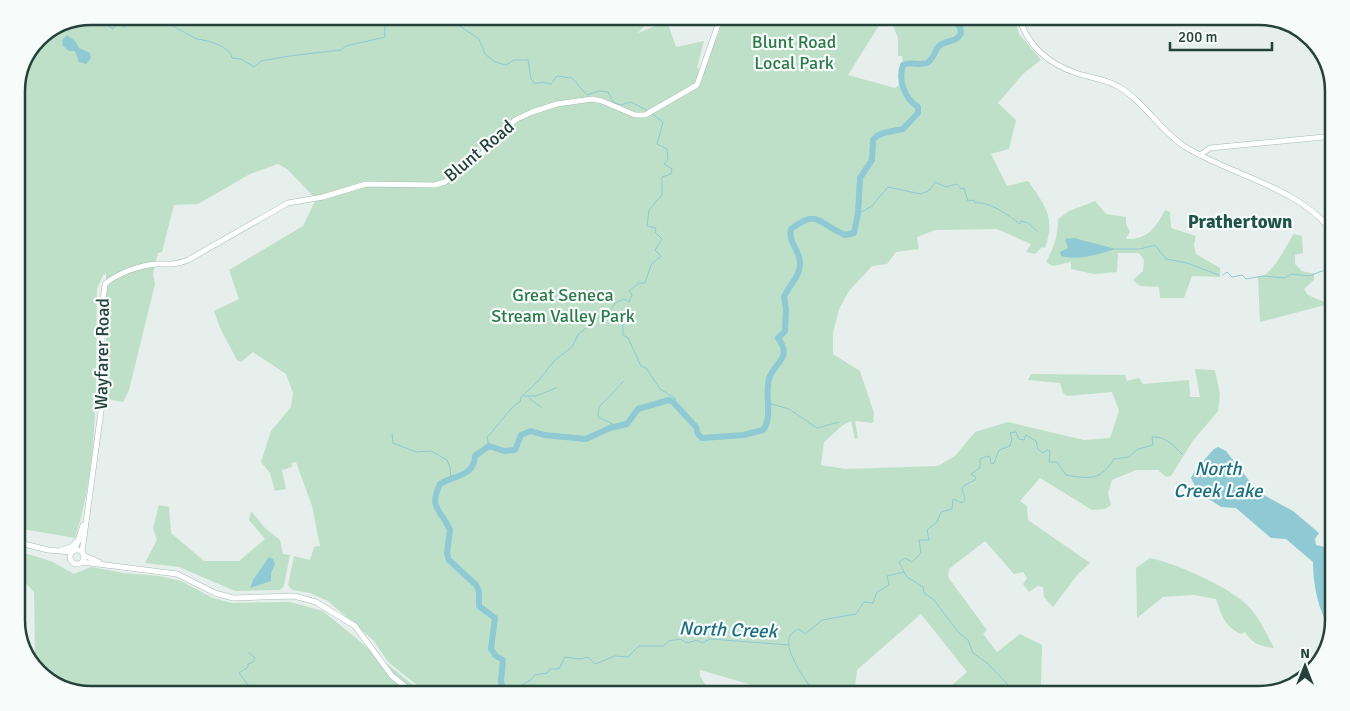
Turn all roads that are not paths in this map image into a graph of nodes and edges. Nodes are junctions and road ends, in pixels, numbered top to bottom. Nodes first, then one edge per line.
1 (718, 25) edge
2 (1023, 25) edge
3 (1325, 137) edge
4 (1200, 155) junction
5 (268, 214) joint
6 (1325, 225) edge
7 (87, 515) junction
8 (79, 539) junction
9 (25, 544) edge
10 (48, 550) junction
11 (73, 551) junction
12 (83, 553) junction
13 (70, 560) junction
14 (82, 562) junction
15 (109, 565) junction
16 (405, 686) edge

1 - 5 street, Blunt Road
2 - 4 street
3 - 4 street
4 - 6 street
5 - 7 street, Wayfarer Road
7 - 8 street, Wayfarer Road
7 - 12 street, Wayfarer Road
8 - 10 street
8 - 11 street, Wayfarer Road
9 - 10 street
10 - 11 street
10 - 13 street
11 - 12 street
11 - 13 street, Wayfarer Road
12 - 14 street, Wayfarer Road
12 - 15 street
13 - 14 street
14 - 15 street
15 - 16 street

